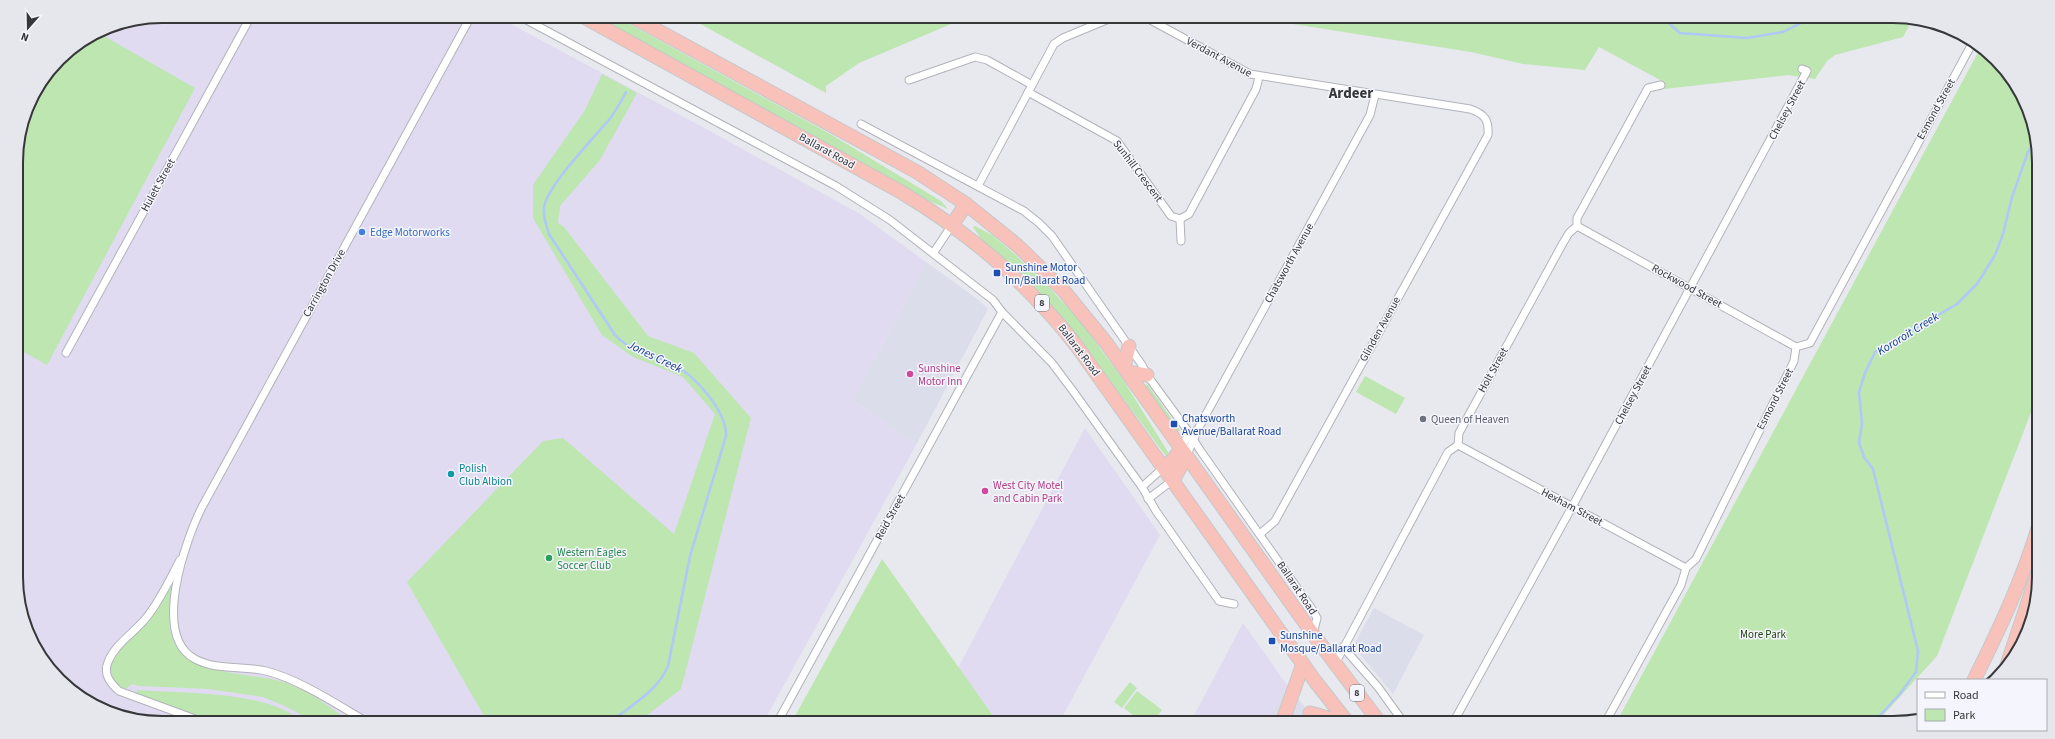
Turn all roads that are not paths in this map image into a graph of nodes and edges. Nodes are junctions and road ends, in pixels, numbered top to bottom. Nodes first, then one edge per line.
1 (247, 23) edge
2 (467, 23) edge
3 (532, 23) edge
4 (595, 23) edge
5 (644, 23) edge
6 (1099, 23) edge
7 (1156, 23) edge
8 (1971, 46) edge
9 (1802, 69) dead end
10 (1259, 77) junction
11 (909, 80) dead end
12 (1661, 85) dead end
13 (1030, 89) junction
14 (1375, 95) junction
15 (1487, 118) joint
16 (861, 124) dead end
17 (978, 186) junction
18 (966, 204) junction
19 (1180, 219) junction
20 (952, 225) junction
21 (1577, 226) junction
22 (1181, 241) dead end
23 (934, 252) junction
24 (1690, 288) junction
25 (1002, 312) junction
26 (1129, 346) junction
27 (1796, 347) junction
28 (66, 354) dead end
29 (1125, 369) junction
30 (1147, 375) junction
31 (1193, 437) junction
32 (1458, 444) junction
33 (1184, 453) junction
34 (1164, 468) junction
35 (1173, 480) junction
36 (1142, 487) junction
37 (1148, 499) junction
38 (1572, 507) junction
39 (1260, 534) junction
40 (2032, 546) edge
41 (184, 553) junction
42 (1686, 568) junction
43 (2031, 593) edge
44 (1234, 604) dead end
45 (1313, 634) junction
46 (1343, 647) junction
47 (2013, 648) edge
48 (1303, 664) junction
49 (1335, 664) junction
50 (1974, 679) edge
51 (1310, 713) dead end
52 (187, 716) edge
53 (356, 716) edge
54 (781, 716) edge
55 (1284, 716) edge
56 (1321, 716) edge
57 (1343, 716) edge
58 (1375, 716) edge
59 (1399, 716) edge
60 (1457, 716) edge
61 (1609, 716) edge

1 - 28 street, Hulett Street
2 - 41 street, Carrington Drive
3 - 23 street
4 - 20 highway, Ballarat Road / 8
5 - 18 highway, Ballarat Road / 8
6 - 13 street
7 - 10 street, Verdant Avenue
8 - 27 street, Esmond Street
9 - 24 street, Chelsey Street
10 - 14 street, Verdant Avenue
10 - 19 street
11 - 13 street, Sunhill Crescent
12 - 21 street, Holt Street
13 - 17 street
13 - 19 street, Sunhill Crescent
14 - 15 street, Verdant Avenue
14 - 31 street, Chatsworth Avenue
15 - 39 street, Glinden Avenue
16 - 17 street, Ballarat Road
17 - 26 street, Ballarat Road
18 - 20 highway
18 - 29 highway, Ballarat Road / 8
19 - 22 street
20 - 23 street
20 - 34 highway, Ballarat Road / 8
21 - 24 street, Rockwood Street
21 - 32 street, Holt Street
23 - 25 street
24 - 27 street, Rockwood Street
24 - 38 street, Chelsey Street
25 - 36 street
25 - 54 street, Reid Street
26 - 29 highway
26 - 30 street, Ballarat Road
27 - 42 street, Esmond Street
29 - 30 highway
29 - 33 highway, Ballarat Road / 8
30 - 31 street, Ballarat Road
31 - 33 street, Chatsworth Avenue
31 - 39 street, Ballarat Road
32 - 38 street, Hexham Street
32 - 46 street, Holt Street
33 - 34 highway
33 - 35 highway
33 - 45 highway, Ballarat Road / 8
34 - 35 highway, Ballarat Road / 8
34 - 36 street
35 - 37 street
35 - 48 highway, Ballarat Road / 8
36 - 37 street
37 - 44 street
38 - 42 street, Hexham Street
38 - 60 street, Chelsey Street
39 - 45 street, Ballarat Road
40 - 50 highway
41 - 52 street, Carrington Drive
41 - 53 street, Carrington Drive
42 - 61 street, Esmond Street
43 - 47 highway
45 - 49 highway, Ballarat Road / 8
46 - 49 street, Holt Street
46 - 59 street
48 - 55 highway
48 - 57 highway, Ballarat Road / 8
49 - 58 highway, Ballarat Road / 8
51 - 56 highway

